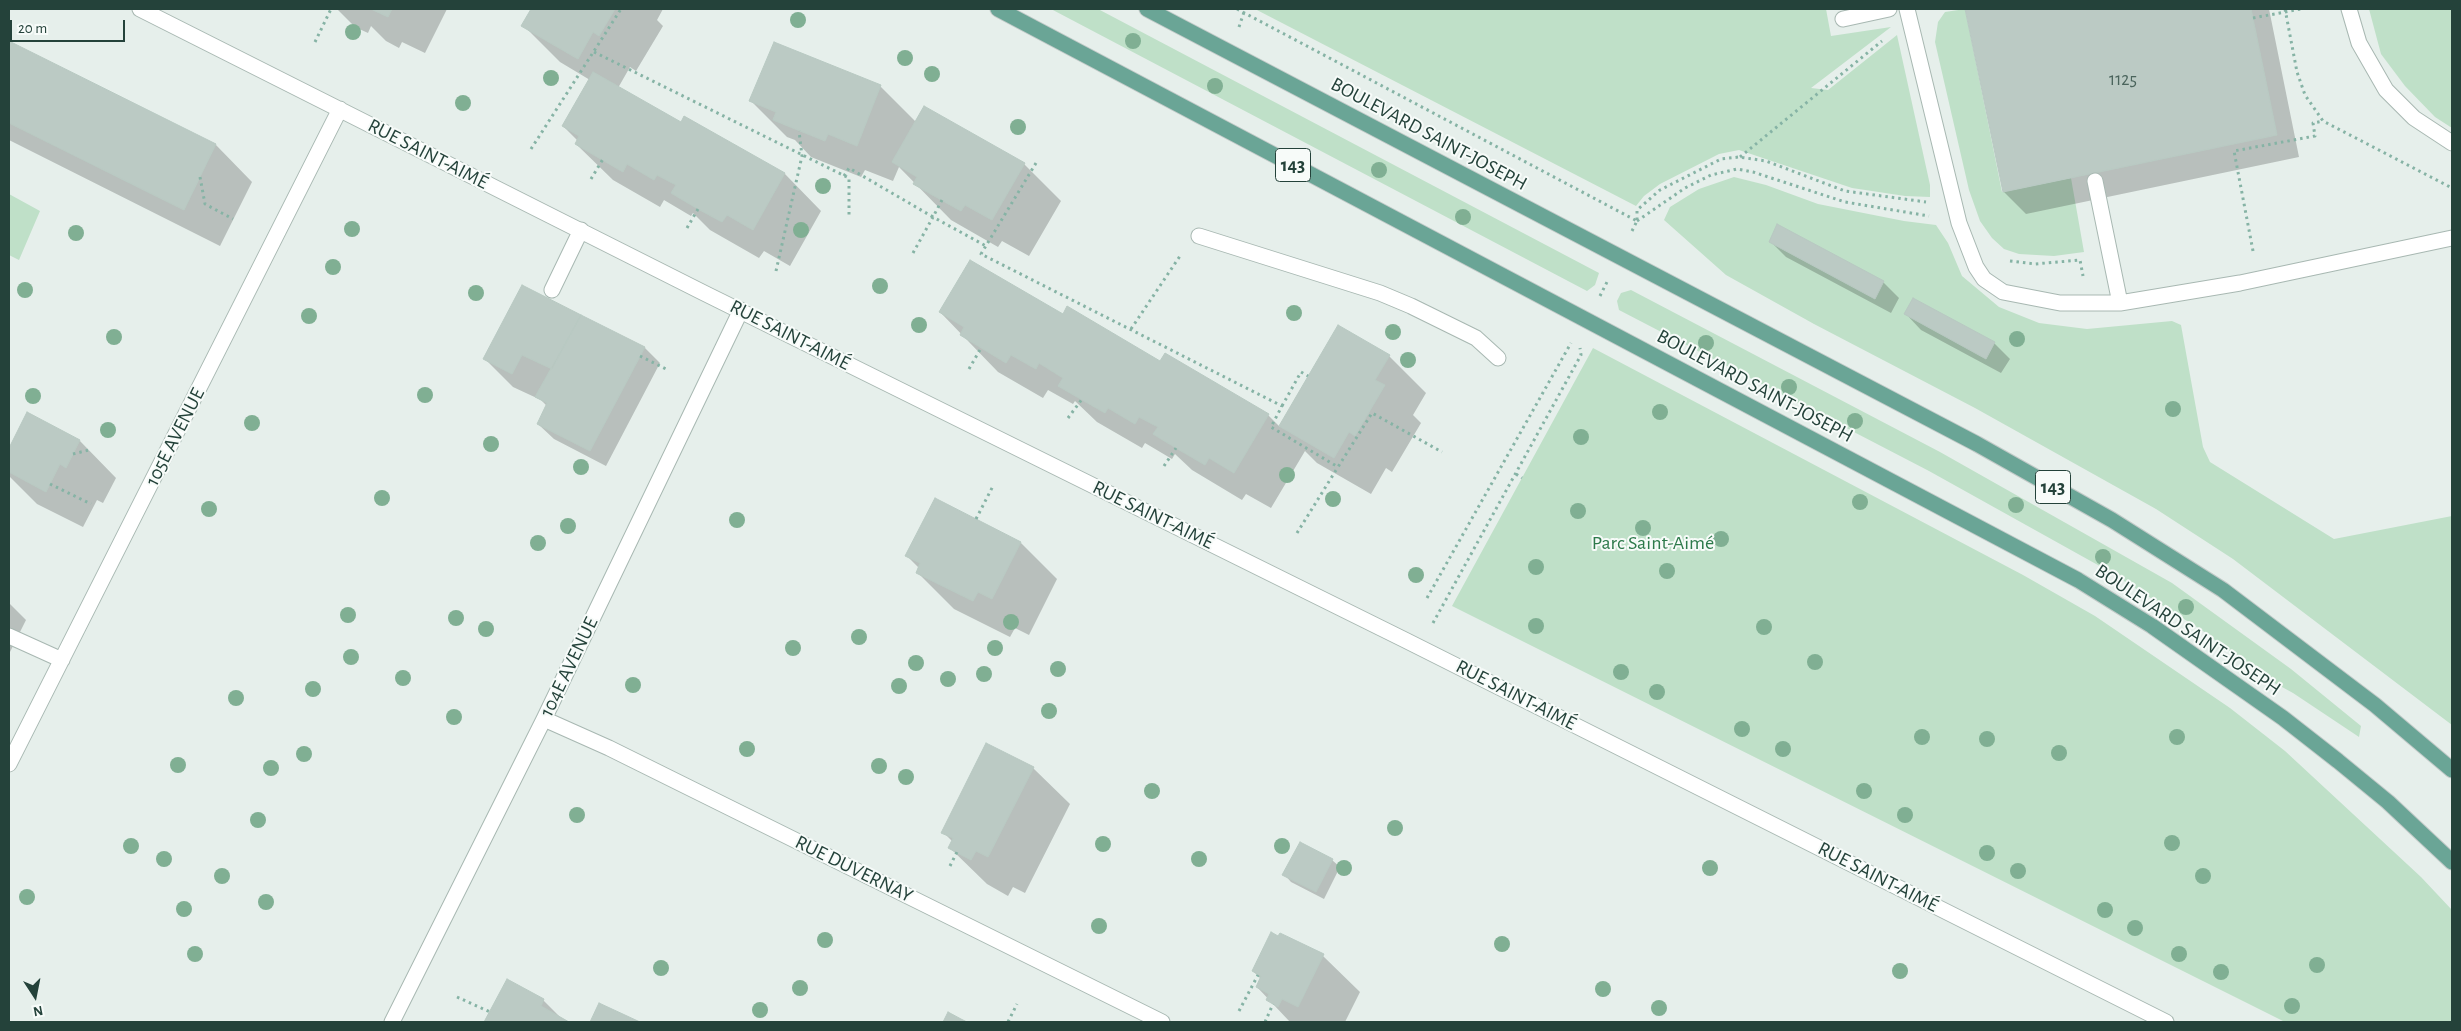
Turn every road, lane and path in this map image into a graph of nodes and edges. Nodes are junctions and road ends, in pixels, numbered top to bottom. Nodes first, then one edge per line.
1 (140, 9) edge
2 (331, 9) edge
3 (621, 9) edge
4 (998, 9) edge
5 (1147, 9) edge
6 (1236, 9) edge
7 (1889, 9) edge
8 (1907, 9) edge
9 (2301, 9) edge
10 (2349, 9) edge
11 (2286, 10) edge
12 (1245, 11) edge
13 (2253, 18) dead end
14 (1843, 19) dead end
15 (1239, 26) dead end
16 (1886, 37) dead end
17 (315, 42) dead end
18 (594, 52) junction
19 (340, 109) junction
20 (2323, 121) junction
21 (799, 131) dead end
22 (2452, 143) edge
23 (532, 149) dead end
24 (802, 156) junction
25 (1740, 157) junction
26 (603, 159) dead end
27 (1036, 163) dead end
28 (844, 176) junction
29 (200, 177) dead end
30 (591, 179) dead end
31 (2095, 181) dead end
32 (2452, 188) edge
33 (942, 200) dead end
34 (1932, 203) dead end
35 (698, 209) dead end
36 (933, 217) junction
37 (849, 218) dead end
38 (233, 219) dead end
39 (1637, 221) junction
40 (1959, 223) junction
41 (688, 228) dead end
42 (581, 230) junction
43 (1199, 236) joint
44 (2452, 238) edge
45 (986, 246) junction
46 (913, 253) dead end
47 (2008, 260) dead end
48 (2080, 260) dead end
49 (776, 272) dead end
50 (1609, 278) dead end
51 (2257, 279) junction
52 (552, 290) dead end
53 (1599, 299) dead end
54 (2120, 303) junction
55 (741, 310) junction
56 (1131, 329) junction
57 (980, 348) dead end
58 (640, 356) dead end
59 (1498, 358) dead end
60 (666, 369) dead end
61 (969, 369) dead end
62 (1308, 376) dead end
63 (1082, 399) dead end
64 (1282, 406) junction
65 (1068, 418) dead end
66 (1176, 448) dead end
67 (89, 450) dead end
68 (1442, 452) dead end
69 (74, 454) dead end
70 (1164, 466) dead end
71 (1338, 467) junction
72 (1516, 474) junction
73 (1522, 478) dead end
74 (50, 484) dead end
75 (993, 486) dead end
76 (90, 504) dead end
77 (976, 519) dead end
78 (1297, 533) dead end
79 (1428, 598) dead end
80 (1443, 606) dead end
81 (9, 636) edge
82 (62, 660) junction
83 (544, 719) junction
84 (9, 764) edge
85 (2452, 770) edge
86 (957, 852) dead end
87 (2452, 862) edge
88 (950, 866) dead end
89 (1258, 974) dead end
90 (457, 997) dead end
91 (1017, 1004) dead end
92 (1273, 1004) dead end
93 (1239, 1010) dead end
94 (490, 1012) dead end
95 (392, 1022) edge
96 (1008, 1022) edge
97 (1162, 1022) edge
98 (1265, 1022) edge
99 (2166, 1022) edge

1 - 19 street, RUE SAINT-AIMÉ
2 - 17 path
3 - 18 path
4 - 87 main road, BOULEVARD SAINT-JOSEPH / 143
5 - 85 main road, BOULEVARD SAINT-JOSEPH / 143
6 - 12 path, BOULEVARD SAINT-JOSEPH
7 - 14 street
8 - 40 street
9 - 11 path
10 - 22 street
11 - 13 path
11 - 20 path
12 - 15 path
12 - 39 path, BOULEVARD SAINT-JOSEPH
16 - 25 path
18 - 23 path
18 - 24 path
19 - 42 street, RUE SAINT-AIMÉ
19 - 82 street, 105E AVENUE
20 - 32 path
20 - 51 path
21 - 24 path
24 - 28 path
24 - 49 path
25 - 34 path
25 - 39 path
26 - 30 path
27 - 45 path
28 - 36 path
28 - 37 path
29 - 38 path
31 - 54 street
33 - 36 path
35 - 41 path
36 - 45 path
36 - 46 path
39 - 40 path
40 - 54 street
42 - 52 street
42 - 55 street, RUE SAINT-AIMÉ
43 - 56 path
43 - 59 street
44 - 51 street
45 - 56 path
47 - 48 path
50 - 53 path
51 - 54 street
55 - 83 street, 104E AVENUE
55 - 99 street, RUE SAINT-AIMÉ
56 - 64 path
57 - 61 path
58 - 60 path
62 - 64 path
63 - 65 path
64 - 71 path
66 - 70 path
67 - 69 path
68 - 71 path
71 - 78 path
72 - 73 path
72 - 79 path
72 - 80 path
74 - 76 path
75 - 77 path
81 - 82 street
82 - 84 street, 105E AVENUE
83 - 95 street, 104E AVENUE
83 - 97 street, RUE DUVERNAY
86 - 88 path
89 - 93 path
90 - 94 path
91 - 96 path
92 - 98 path

